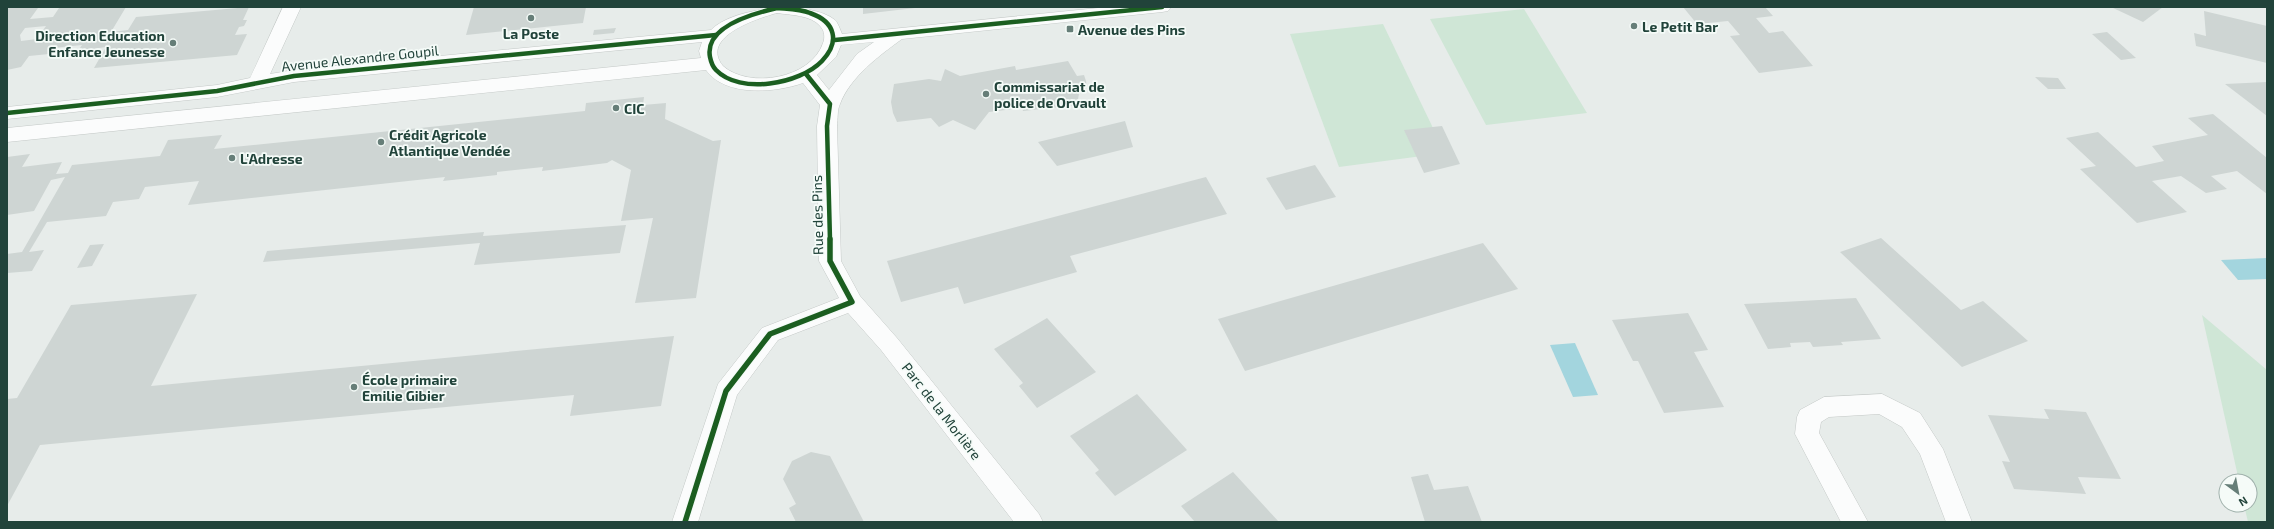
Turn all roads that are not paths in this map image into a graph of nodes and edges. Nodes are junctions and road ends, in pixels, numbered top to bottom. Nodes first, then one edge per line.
1 (292, 7) edge
2 (1162, 7) edge
3 (778, 8) edge
4 (898, 33) junction
5 (716, 35) junction
6 (835, 40) junction
7 (712, 63) junction
8 (806, 74) junction
9 (257, 83) junction
10 (830, 104) junction
11 (7, 113) edge
12 (7, 135) edge
13 (852, 302) junction
14 (685, 522) edge
15 (1030, 522) edge
16 (1855, 522) edge
17 (1959, 522) edge

1 - 9 street
2 - 4 street
3 - 5 street
3 - 6 street
4 - 6 street
4 - 10 street, Rue des Pins
5 - 7 street
5 - 9 street, Avenue Alexandre Goupil
6 - 8 street
7 - 8 street
7 - 12 street
8 - 10 street
9 - 11 street, Avenue Alexandre Goupil
10 - 13 street, Rue des Pins
13 - 14 street
13 - 15 street, Parc de la Morlière
16 - 17 street

